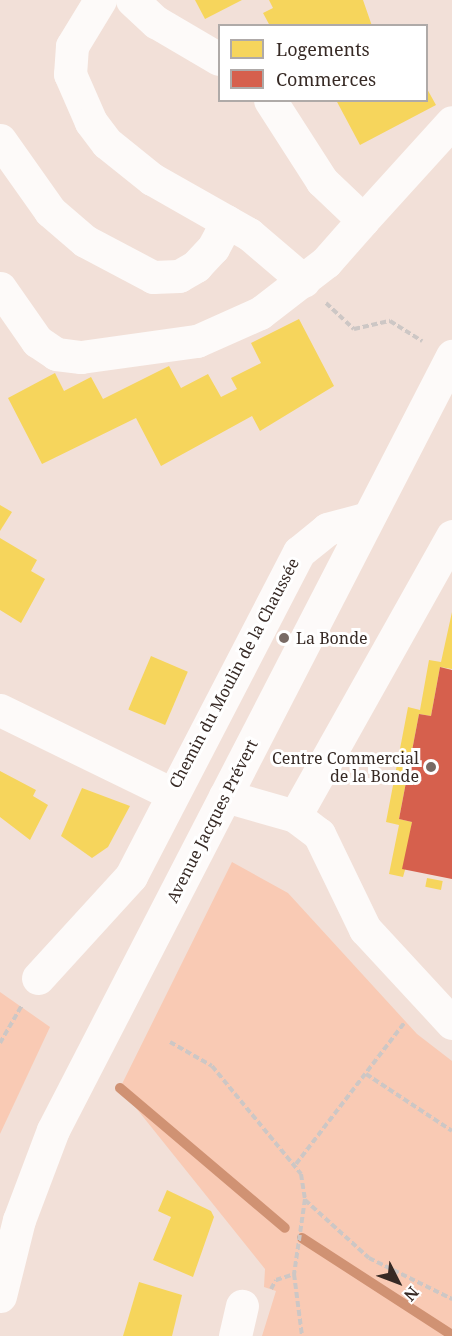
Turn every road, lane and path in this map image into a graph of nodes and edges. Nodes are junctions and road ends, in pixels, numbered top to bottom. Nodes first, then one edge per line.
1 (100, 0) edge
2 (132, 0) edge
3 (218, 58) edge
4 (271, 102) edge
5 (452, 122) edge
6 (0, 140) edge
7 (363, 220) junction
8 (227, 222) junction
9 (304, 281) junction
10 (0, 288) edge
11 (390, 321) dead end
12 (452, 356) edge
13 (442, 398) edge
14 (368, 518) junction
15 (452, 536) edge
16 (0, 710) edge
17 (172, 794) junction
18 (225, 796) junction
19 (295, 816) junction
20 (38, 978) dead end
21 (441, 1007) edge
22 (16, 1016) dead end
23 (170, 1042) dead end
24 (0, 1043) edge
25 (366, 1074) junction
26 (452, 1131) edge
27 (296, 1164) junction
28 (305, 1199) junction
29 (294, 1274) junction
30 (0, 1296) edge
31 (452, 1299) edge
32 (248, 1313) edge
33 (302, 1336) edge

1 - 8 street
2 - 3 street
4 - 7 street
5 - 7 street
6 - 8 street
7 - 9 street
8 - 9 street
9 - 10 street
9 - 11 path
12 - 13 street, Avenue Jacques Prévert
13 - 14 street, Avenue Jacques Prévert
14 - 17 street, Chemin du Moulin de la Chaussée
14 - 18 street, Avenue Jacques Prévert
15 - 19 street
16 - 17 street, Chemin du Moulin de la Chaussée
17 - 20 street
18 - 19 street
18 - 30 street, Avenue Jacques Prévert
19 - 21 street
21 - 25 path
22 - 24 path
23 - 27 path
25 - 26 path
25 - 27 path
27 - 28 path
28 - 29 path
28 - 31 path
29 - 32 path
29 - 33 path

